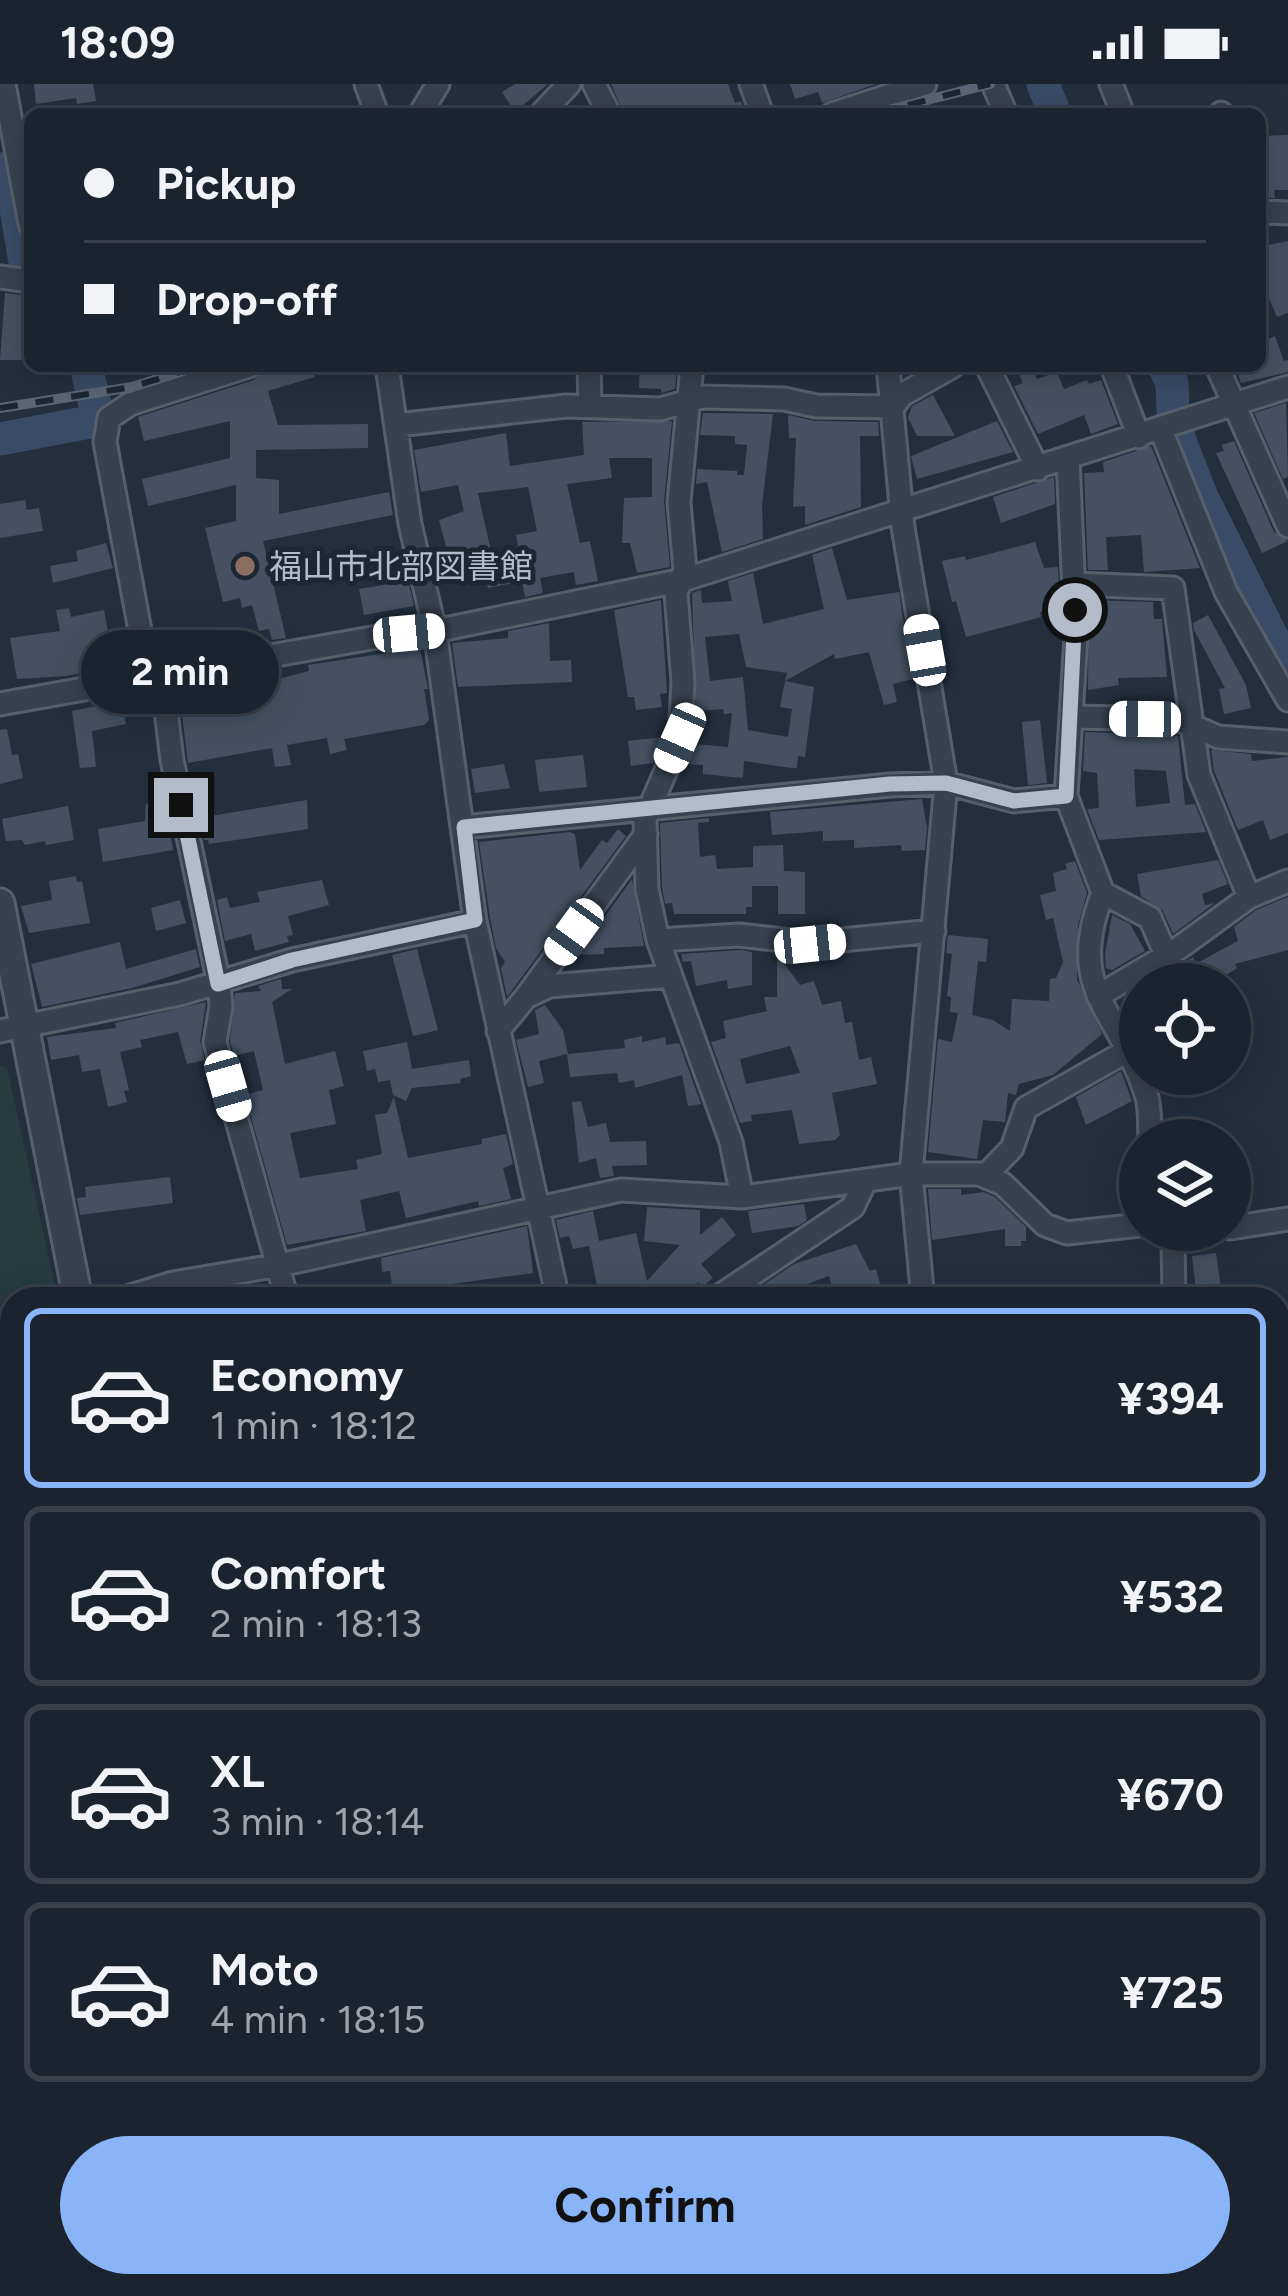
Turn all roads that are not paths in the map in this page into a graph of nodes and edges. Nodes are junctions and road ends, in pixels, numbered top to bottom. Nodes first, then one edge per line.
1 (4, 84) edge
2 (569, 84) edge
3 (925, 84) edge
4 (547, 108) edge
5 (851, 108) edge
6 (24, 192) edge
7 (230, 372) edge
8 (388, 372) edge
9 (589, 372) edge
10 (691, 372) edge
11 (889, 372) edge
12 (942, 372) edge
13 (990, 372) edge
14 (1115, 372) edge
15 (1219, 372) edge
16 (1288, 387) edge
17 (689, 400) junction
18 (590, 406) junction
19 (1233, 406) junction
20 (893, 407) junction
21 (397, 425) junction
22 (1150, 434) junction
23 (1068, 459) junction
24 (1038, 469) junction
25 (1283, 503) edge
26 (903, 510) junction
27 (1288, 526) edge
28 (683, 580) junction
29 (1075, 584) junction
30 (435, 631) junction
31 (162, 678) junction
32 (1288, 700) edge
33 (0, 704) edge
34 (1072, 717) junction
35 (1195, 730) junction
36 (1288, 742) edge
37 (946, 783) junction
38 (1066, 796) junction
39 (650, 806) junction
40 (464, 827) junction
41 (646, 834) junction
42 (1288, 881) edge
43 (1103, 893) junction
44 (1249, 897) junction
45 (0, 903) edge
46 (475, 920) junction
47 (934, 932) junction
48 (658, 940) junction
49 (1166, 955) junction
50 (671, 976) junction
51 (218, 984) junction
52 (1099, 996) junction
53 (526, 997) junction
54 (12, 1029) edge
55 (498, 1031) junction
56 (1119, 1035) edge
57 (1119, 1056) edge
58 (911, 1174) junction
59 (986, 1176) junction
60 (866, 1182) junction
61 (816, 1188) junction
62 (742, 1197) junction
63 (539, 1207) junction
64 (1288, 1220) edge
65 (1251, 1225) edge
66 (1119, 1227) edge
67 (818, 1232) junction
68 (1173, 1251) edge
69 (280, 1265) junction
70 (75, 1287) edge
71 (160, 1287) edge
72 (285, 1287) edge
73 (556, 1287) edge
74 (733, 1287) edge
75 (922, 1287) edge
76 (1174, 1287) edge

1 - 6 street
2 - 4 street
3 - 5 street
7 - 31 street
8 - 21 street
9 - 18 street
10 - 17 street
11 - 20 street
12 - 20 street
13 - 24 street
14 - 22 street
15 - 19 street
16 - 19 street
17 - 18 street
17 - 20 street
17 - 28 street
18 - 21 street
19 - 22 street
19 - 25 street
20 - 26 street
21 - 30 street
22 - 23 street
22 - 32 street
23 - 24 street
23 - 29 street
24 - 26 street
25 - 27 street
26 - 28 street
26 - 37 street
28 - 30 street
28 - 39 street
29 - 34 street
29 - 35 street
30 - 31 street
30 - 40 street
31 - 33 street
31 - 51 street
34 - 35 street
34 - 38 street
35 - 36 street
35 - 44 street
37 - 38 street
37 - 39 street
37 - 47 street
38 - 43 street
39 - 40 street
39 - 41 street
40 - 46 street
41 - 48 street
41 - 53 street
42 - 44 street
43 - 49 street
43 - 52 street
44 - 49 street
45 - 54 street
46 - 51 street
46 - 55 street
47 - 48 street
47 - 58 street
48 - 50 street
49 - 52 street
50 - 53 street
50 - 62 street
51 - 54 street
51 - 69 street
52 - 56 street
53 - 55 street
54 - 70 street
55 - 63 street
57 - 59 street
58 - 59 street
58 - 60 street
58 - 75 street
59 - 66 street
60 - 61 street
60 - 67 street
61 - 62 street
61 - 67 street
62 - 63 street
63 - 69 street
63 - 73 street
64 - 65 street
67 - 74 street
68 - 76 street
69 - 71 street
69 - 72 street

